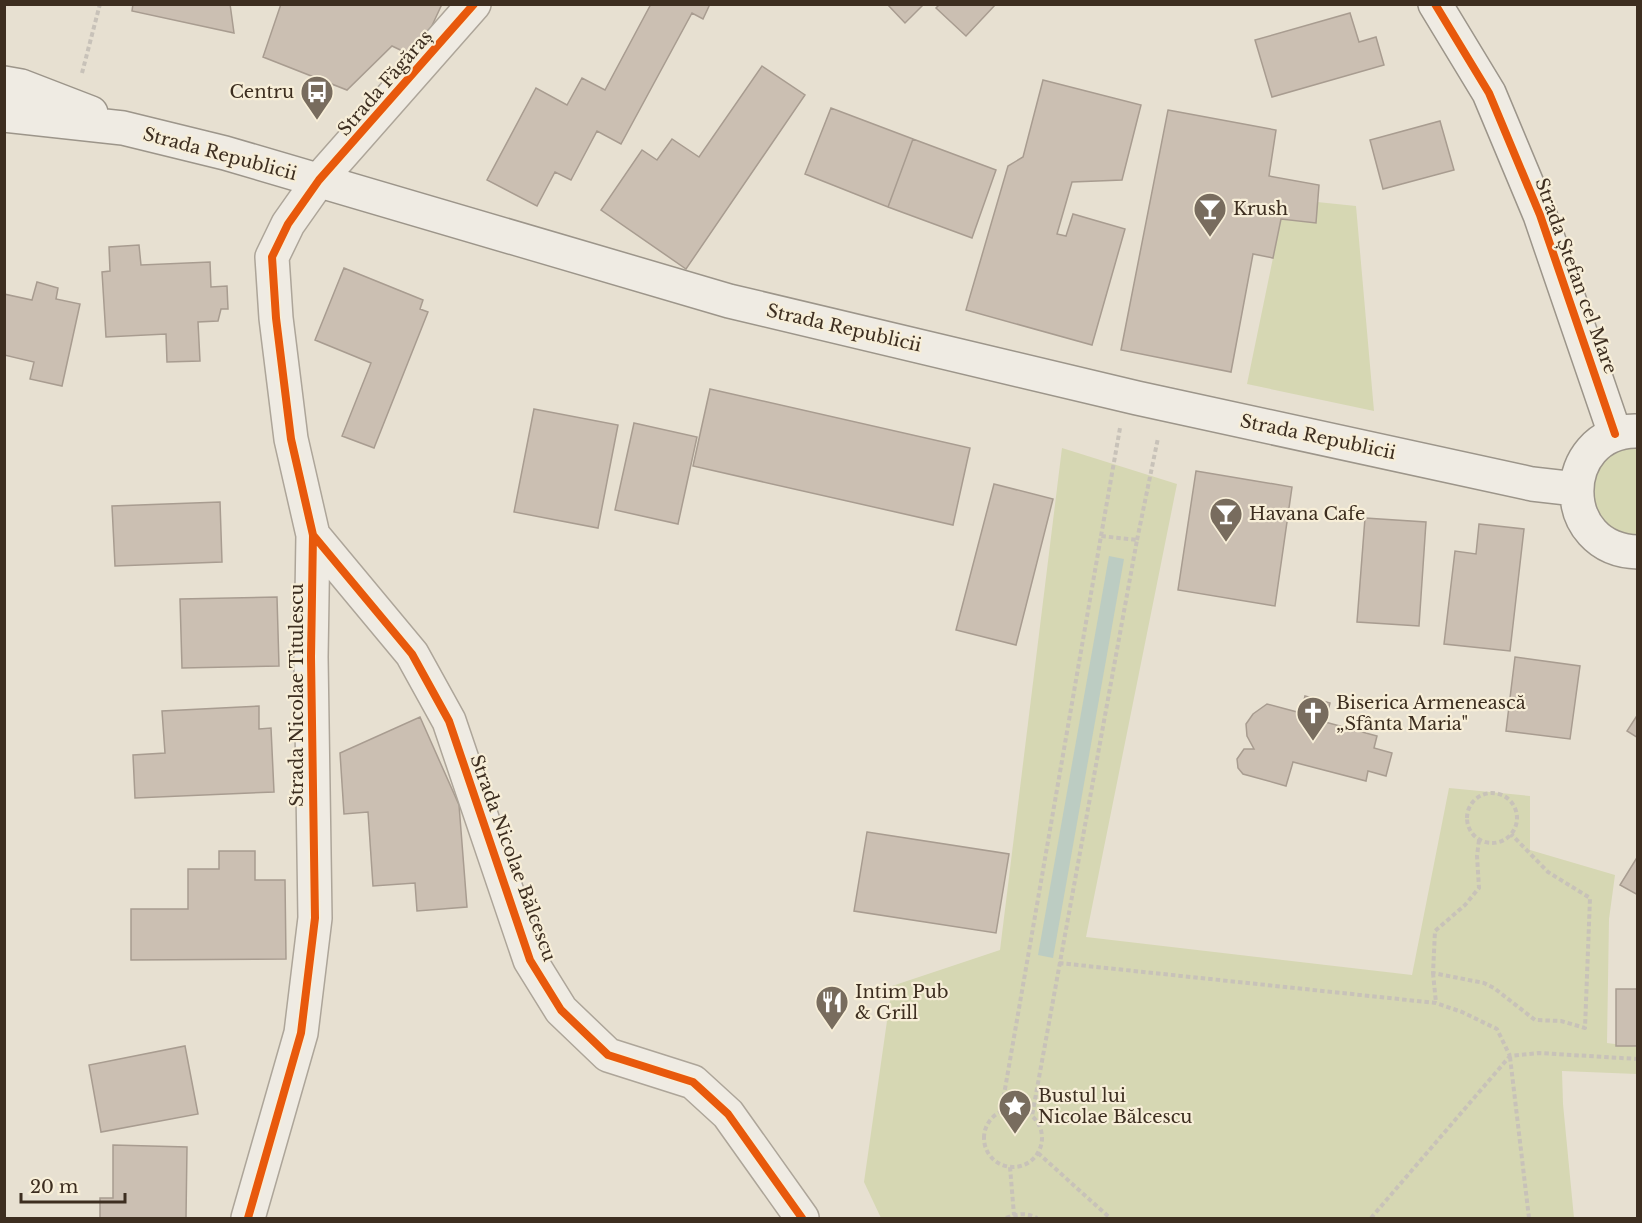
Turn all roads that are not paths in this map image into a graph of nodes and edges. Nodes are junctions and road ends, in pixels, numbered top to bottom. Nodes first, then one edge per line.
1 (474, 4) edge
2 (1435, 4) edge
3 (4, 83) edge
4 (4, 115) edge
5 (123, 128) junction
6 (319, 180) junction
7 (1626, 432) edge
8 (1576, 489) junction
9 (313, 535) junction
10 (1638, 552) edge
11 (248, 1218) edge
12 (802, 1218) edge

1 - 6 street, Strada Făgăraș
2 - 7 street, Strada Ștefan cel Mare
3 - 5 street, Strada Republicii
4 - 5 street, Strada Republicii
5 - 6 street, Strada Republicii
6 - 8 street, Strada Republicii
6 - 9 street, Strada Nicolae Titulescu
7 - 8 street
8 - 10 street
9 - 11 street, Strada Nicolae Titulescu
9 - 12 street, Strada Nicolae Bălcescu

